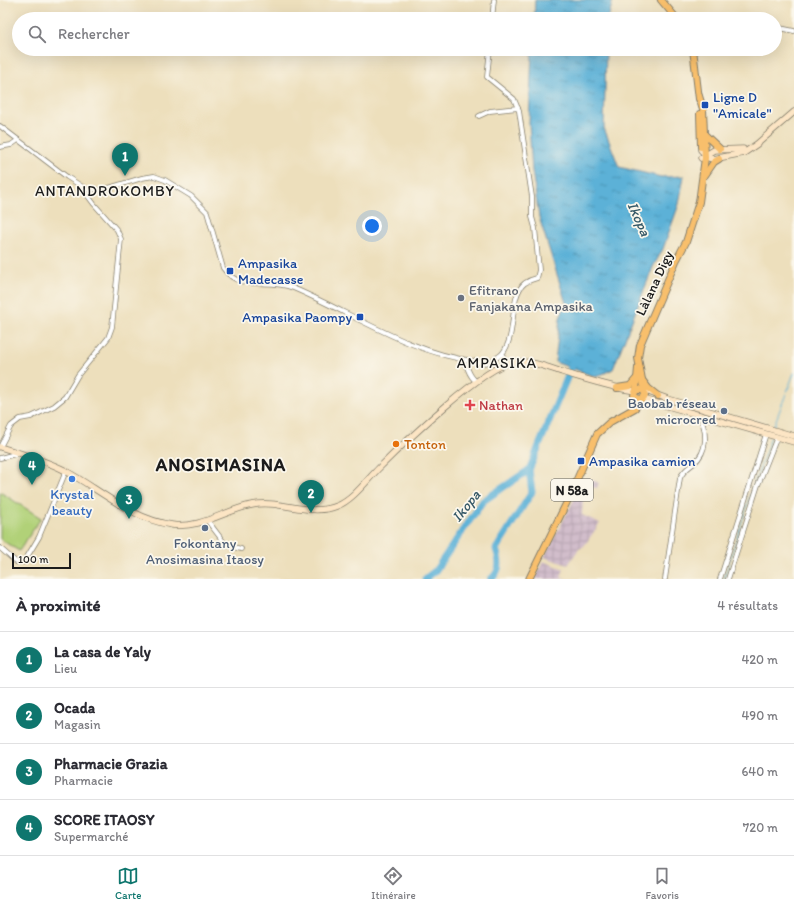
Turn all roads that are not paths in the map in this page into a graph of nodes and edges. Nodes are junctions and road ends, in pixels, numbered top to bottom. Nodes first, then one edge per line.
1 (494, 0) edge
2 (661, 0) edge
3 (493, 12) edge
4 (671, 12) edge
5 (782, 28) edge
6 (794, 31) edge
7 (489, 56) edge
8 (694, 56) edge
9 (699, 96) junction
10 (518, 108) junction
11 (794, 112) edge
12 (479, 116) dead end
13 (0, 126) edge
14 (705, 134) junction
15 (18, 140) junction
16 (0, 148) edge
17 (720, 149) junction
18 (750, 149) junction
19 (702, 154) junction
20 (719, 158) junction
21 (703, 178) junction
22 (82, 188) junction
23 (695, 215) junction
24 (502, 354) junction
25 (463, 360) junction
26 (506, 363) junction
27 (639, 378) junction
28 (476, 381) junction
29 (615, 388) junction
30 (643, 390) junction
31 (635, 393) junction
32 (658, 396) junction
33 (642, 399) junction
34 (626, 413) junction
35 (699, 414) junction
36 (767, 431) junction
37 (778, 434) junction
38 (794, 436) edge
39 (794, 442) edge
40 (0, 447) edge
41 (19, 453) junction
42 (0, 458) edge
43 (66, 471) junction
44 (206, 520) junction
45 (0, 548) edge
46 (241, 549) dead end
47 (529, 579) edge
48 (665, 579) edge
49 (720, 579) edge
50 (728, 579) edge

1 - 3 street
2 - 4 main road
5 - 6 street
7 - 10 street
8 - 9 main road, Làlana Digy
9 - 14 main road, Làlana Digy
9 - 19 main road, Làlana Digy
10 - 12 street
10 - 24 street
11 - 18 street
13 - 15 street
14 - 17 main road
14 - 19 main road, Làlana Digy
15 - 16 street
15 - 22 street
17 - 18 street
17 - 19 street
18 - 20 street
19 - 20 street
19 - 21 main road, Làlana Digy
19 - 23 main road, Làlana Digy
20 - 21 main road
21 - 23 main road, Làlana Digy
22 - 25 street
22 - 40 street
23 - 27 main road, Làlana Digy
24 - 25 street
24 - 26 street
25 - 28 street
26 - 28 street
26 - 29 street
27 - 29 main road
27 - 30 main road
27 - 31 main road
27 - 32 main road
28 - 44 street
29 - 31 street
30 - 31 main road
30 - 32 street
30 - 33 main road
31 - 33 main road
31 - 34 main road
32 - 36 street
33 - 34 main road, N 58a
33 - 35 street
34 - 47 main road, N 58a
35 - 36 street
35 - 48 street
36 - 37 street
36 - 49 street
37 - 38 street
37 - 39 street
37 - 50 street
40 - 41 street
41 - 42 street
41 - 43 street
43 - 44 street
43 - 45 street
44 - 46 street

